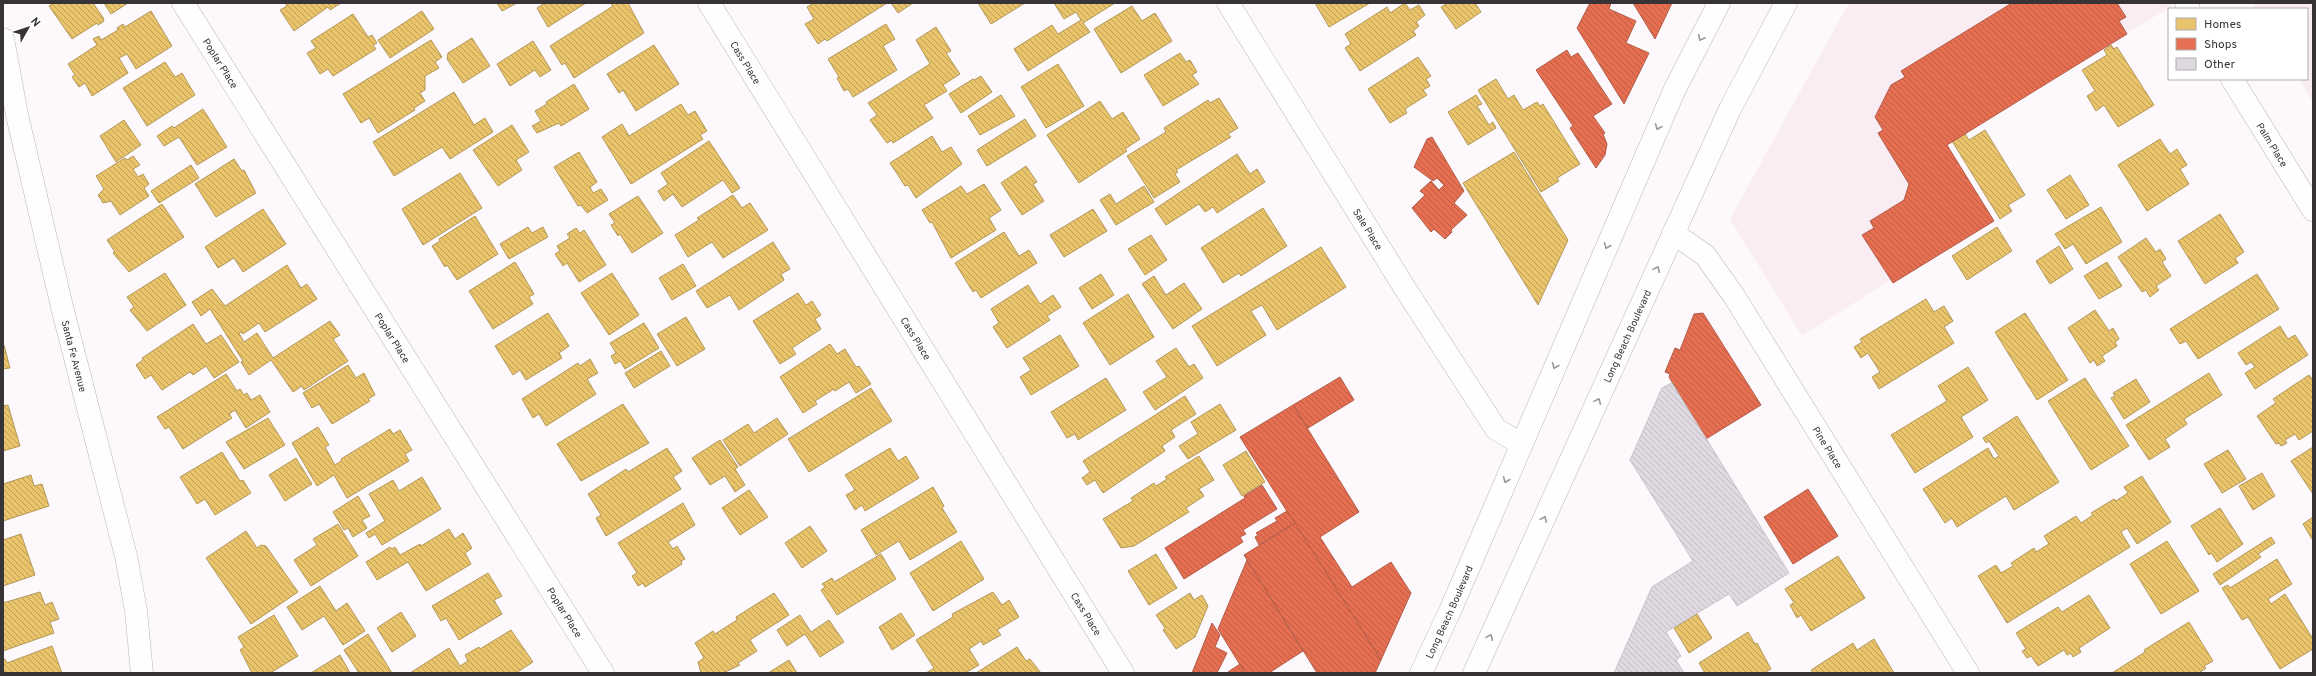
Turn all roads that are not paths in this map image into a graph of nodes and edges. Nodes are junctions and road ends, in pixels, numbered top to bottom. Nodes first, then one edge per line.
1 (184, 3) edge
2 (709, 3) edge
3 (1228, 3) edge
4 (1719, 3) edge
5 (1786, 3) edge
6 (3, 39) edge
7 (2233, 80) edge
8 (2313, 210) edge
9 (1674, 233) junction
10 (1521, 444) junction
11 (142, 673) edge
12 (603, 673) edge
13 (1123, 673) edge
14 (1421, 673) edge
15 (1474, 673) edge
16 (1968, 673) edge

1 - 12 street, Poplar Place
2 - 13 street, Cass Place
3 - 10 street, Sale Place
4 -> 10 street, Long Beach Boulevard
5 - 9 street, Long Beach Boulevard
6 - 11 street, Santa Fe Avenue
7 - 8 street, Palm Place
15 -> 9 street, Long Beach Boulevard
9 - 16 street, Pine Place
10 -> 14 street, Long Beach Boulevard

